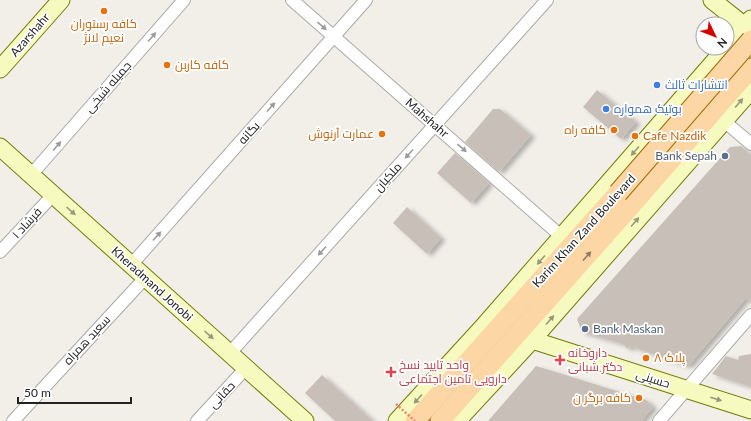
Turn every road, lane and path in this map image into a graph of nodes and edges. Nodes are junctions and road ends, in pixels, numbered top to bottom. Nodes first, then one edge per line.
1 (61, 0) edge
2 (184, 0) edge
3 (292, 0) edge
4 (366, 0) edge
5 (547, 0) edge
6 (712, 0) edge
7 (750, 29) edge
8 (334, 36) junction
9 (735, 40) edge
10 (718, 56) edge
11 (751, 68) edge
12 (0, 69) edge
13 (751, 90) edge
14 (724, 121) junction
15 (435, 125) junction
16 (751, 144) edge
17 (0, 147) edge
18 (31, 175) junction
19 (53, 195) junction
20 (625, 200) junction
21 (561, 236) junction
22 (0, 252) edge
23 (131, 265) junction
24 (145, 278) junction
25 (751, 316) edge
26 (532, 340) junction
27 (230, 354) junction
28 (246, 368) junction
29 (686, 390) junction
30 (396, 404) dead end
31 (751, 410) edge
32 (13, 421) edge
33 (197, 421) edge
34 (305, 421) edge
35 (397, 421) edge
36 (415, 421) edge
37 (440, 421) edge
38 (457, 421) edge
39 (659, 421) edge

1 - 12 main road, Azarshahr
18 -> 2 street, جمیله شیخی
3 -> 8 street, Mahshahr
4 - 8 street, یگانه
5 - 15 street, ملکیان
6 - 7 main road
7 - 9 main road, Karim Khan Zand Boulevard
7 - 20 main road, Karim Khan Zand Boulevard, bridge
8 - 15 street, Mahshahr
23 -> 8 street, یگانه
10 -> 21 main road, Karim Khan Zand Boulevard
11 - 20 main road, Karim Khan Zand Boulevard
14 -> 13 main road
14 - 16 street
26 -> 14 main road
15 -> 21 street, Mahshahr
15 -> 27 street, ملکیان
17 - 18 main road, Kheradmand Jonobi
18 - 19 main road, Kheradmand Jonobi
19 - 22 street, فرشاد ۱
19 -> 23 main road, Kheradmand Jonobi
20 - 36 main road, Karim Khan Zand Boulevard
37 -> 20 main road, Karim Khan Zand Boulevard
21 -> 35 main road, Karim Khan Zand Boulevard
23 - 24 main road, Kheradmand Jonobi
24 -> 27 main road, Kheradmand Jonobi
24 - 32 street, سعید همراه
25 - 29 street
26 - 29 main road, حسینی
26 - 38 main road
27 - 28 main road, Kheradmand Jonobi
28 - 33 street, حقانی
28 - 34 main road, Kheradmand Jonobi
29 -> 31 main road, حسینی
29 - 39 street
30 - 36 path, bridge

